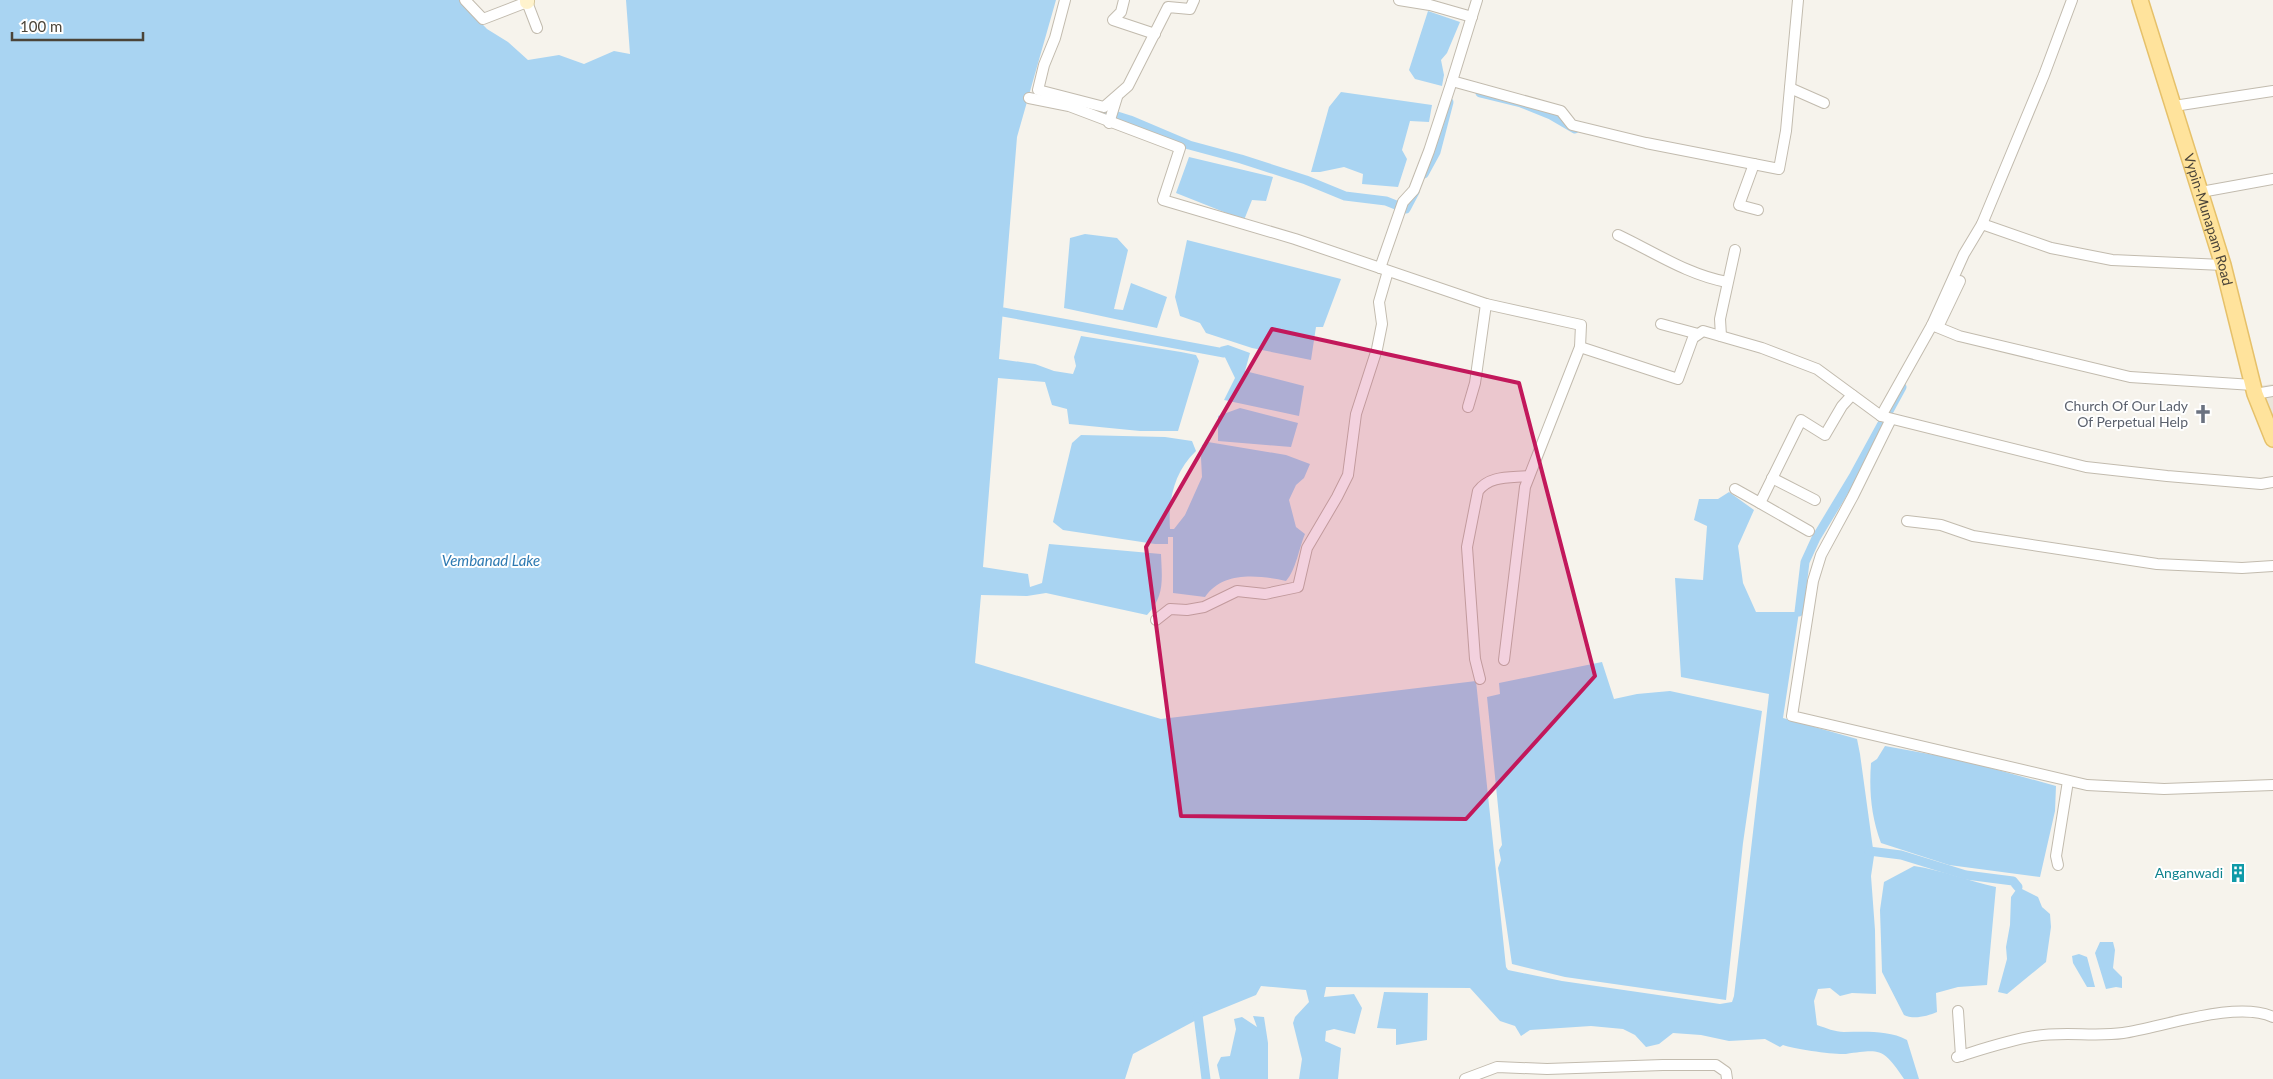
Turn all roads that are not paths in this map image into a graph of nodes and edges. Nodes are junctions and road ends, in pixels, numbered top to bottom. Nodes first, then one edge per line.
1 (465, 0) edge
2 (1065, 0) edge
3 (1124, 0) edge
4 (1399, 0) edge
5 (1477, 0) edge
6 (1798, 0) edge
7 (2072, 0) edge
8 (2140, 0) edge
9 (527, 1) edge
10 (1189, 8) edge
11 (1472, 17) junction
12 (537, 28) dead end
13 (1155, 34) junction
14 (1452, 81) junction
15 (1790, 88) junction
16 (2273, 91) edge
17 (1117, 97) junction
18 (1030, 98) dead end
19 (1824, 103) dead end
20 (2174, 106) junction
21 (1109, 122) junction
22 (1754, 164) junction
23 (2273, 179) edge
24 (2201, 192) junction
25 (1758, 210) dead end
26 (1982, 224) junction
27 (1618, 235) dead end
28 (1735, 250) dead end
29 (2223, 265) junction
30 (1384, 270) junction
31 (1960, 281) dead end
32 (1728, 282) junction
33 (1486, 304) junction
34 (1661, 324) dead end
35 (1935, 326) junction
36 (1698, 334) junction
37 (1721, 336) junction
38 (1580, 347) junction
39 (2254, 389) junction
40 (2273, 391) edge
41 (1852, 395) junction
42 (1468, 407) dead end
43 (1886, 417) junction
44 (2270, 426) edge
45 (1529, 476) junction
46 (1772, 478) junction
47 (2273, 482) edge
48 (1736, 488) dead end
49 (1815, 500) dead end
50 (1760, 503) junction
51 (1907, 521) dead end
52 (1809, 531) dead end
53 (2273, 566) edge
54 (1156, 620) dead end
55 (1504, 660) dead end
56 (1480, 679) dead end
57 (2068, 781) junction
58 (2273, 785) edge
59 (2058, 865) dead end
60 (1958, 1011) dead end
61 (2273, 1017) edge
62 (1466, 1079) edge
63 (1727, 1079) edge

1 - 9 street
2 - 17 street
3 - 13 street
4 - 11 street
5 - 11 street
6 - 15 street
7 - 26 street
8 - 20 main road, Vypin-Munapam Road
9 - 12 street
10 - 13 street
11 - 14 street
13 - 17 street
14 - 22 street
14 - 30 street
15 - 19 street
15 - 22 street
16 - 20 street
17 - 21 street
18 - 21 street
20 - 24 main road, Vypin-Munapam Road
21 - 30 street
22 - 25 street
23 - 24 street
24 - 29 main road, Vypin-Munapam Road
26 - 29 street
26 - 35 street
27 - 32 street
28 - 32 street
29 - 39 main road, Vypin-Munapam Road
30 - 33 street
30 - 54 street
31 - 35 street
32 - 37 street
33 - 38 street
33 - 42 street
34 - 36 street
35 - 39 street
35 - 43 street
36 - 37 street
36 - 38 street
37 - 41 street
38 - 45 street
39 - 40 street
39 - 44 main road, Vypin-Munapam Road
41 - 43 street
41 - 46 street
43 - 47 street
43 - 57 street
45 - 55 street
45 - 56 street
46 - 49 street
46 - 50 street
48 - 50 street
50 - 52 street
51 - 53 street
57 - 58 street
57 - 59 street
60 - 61 street
62 - 63 street

